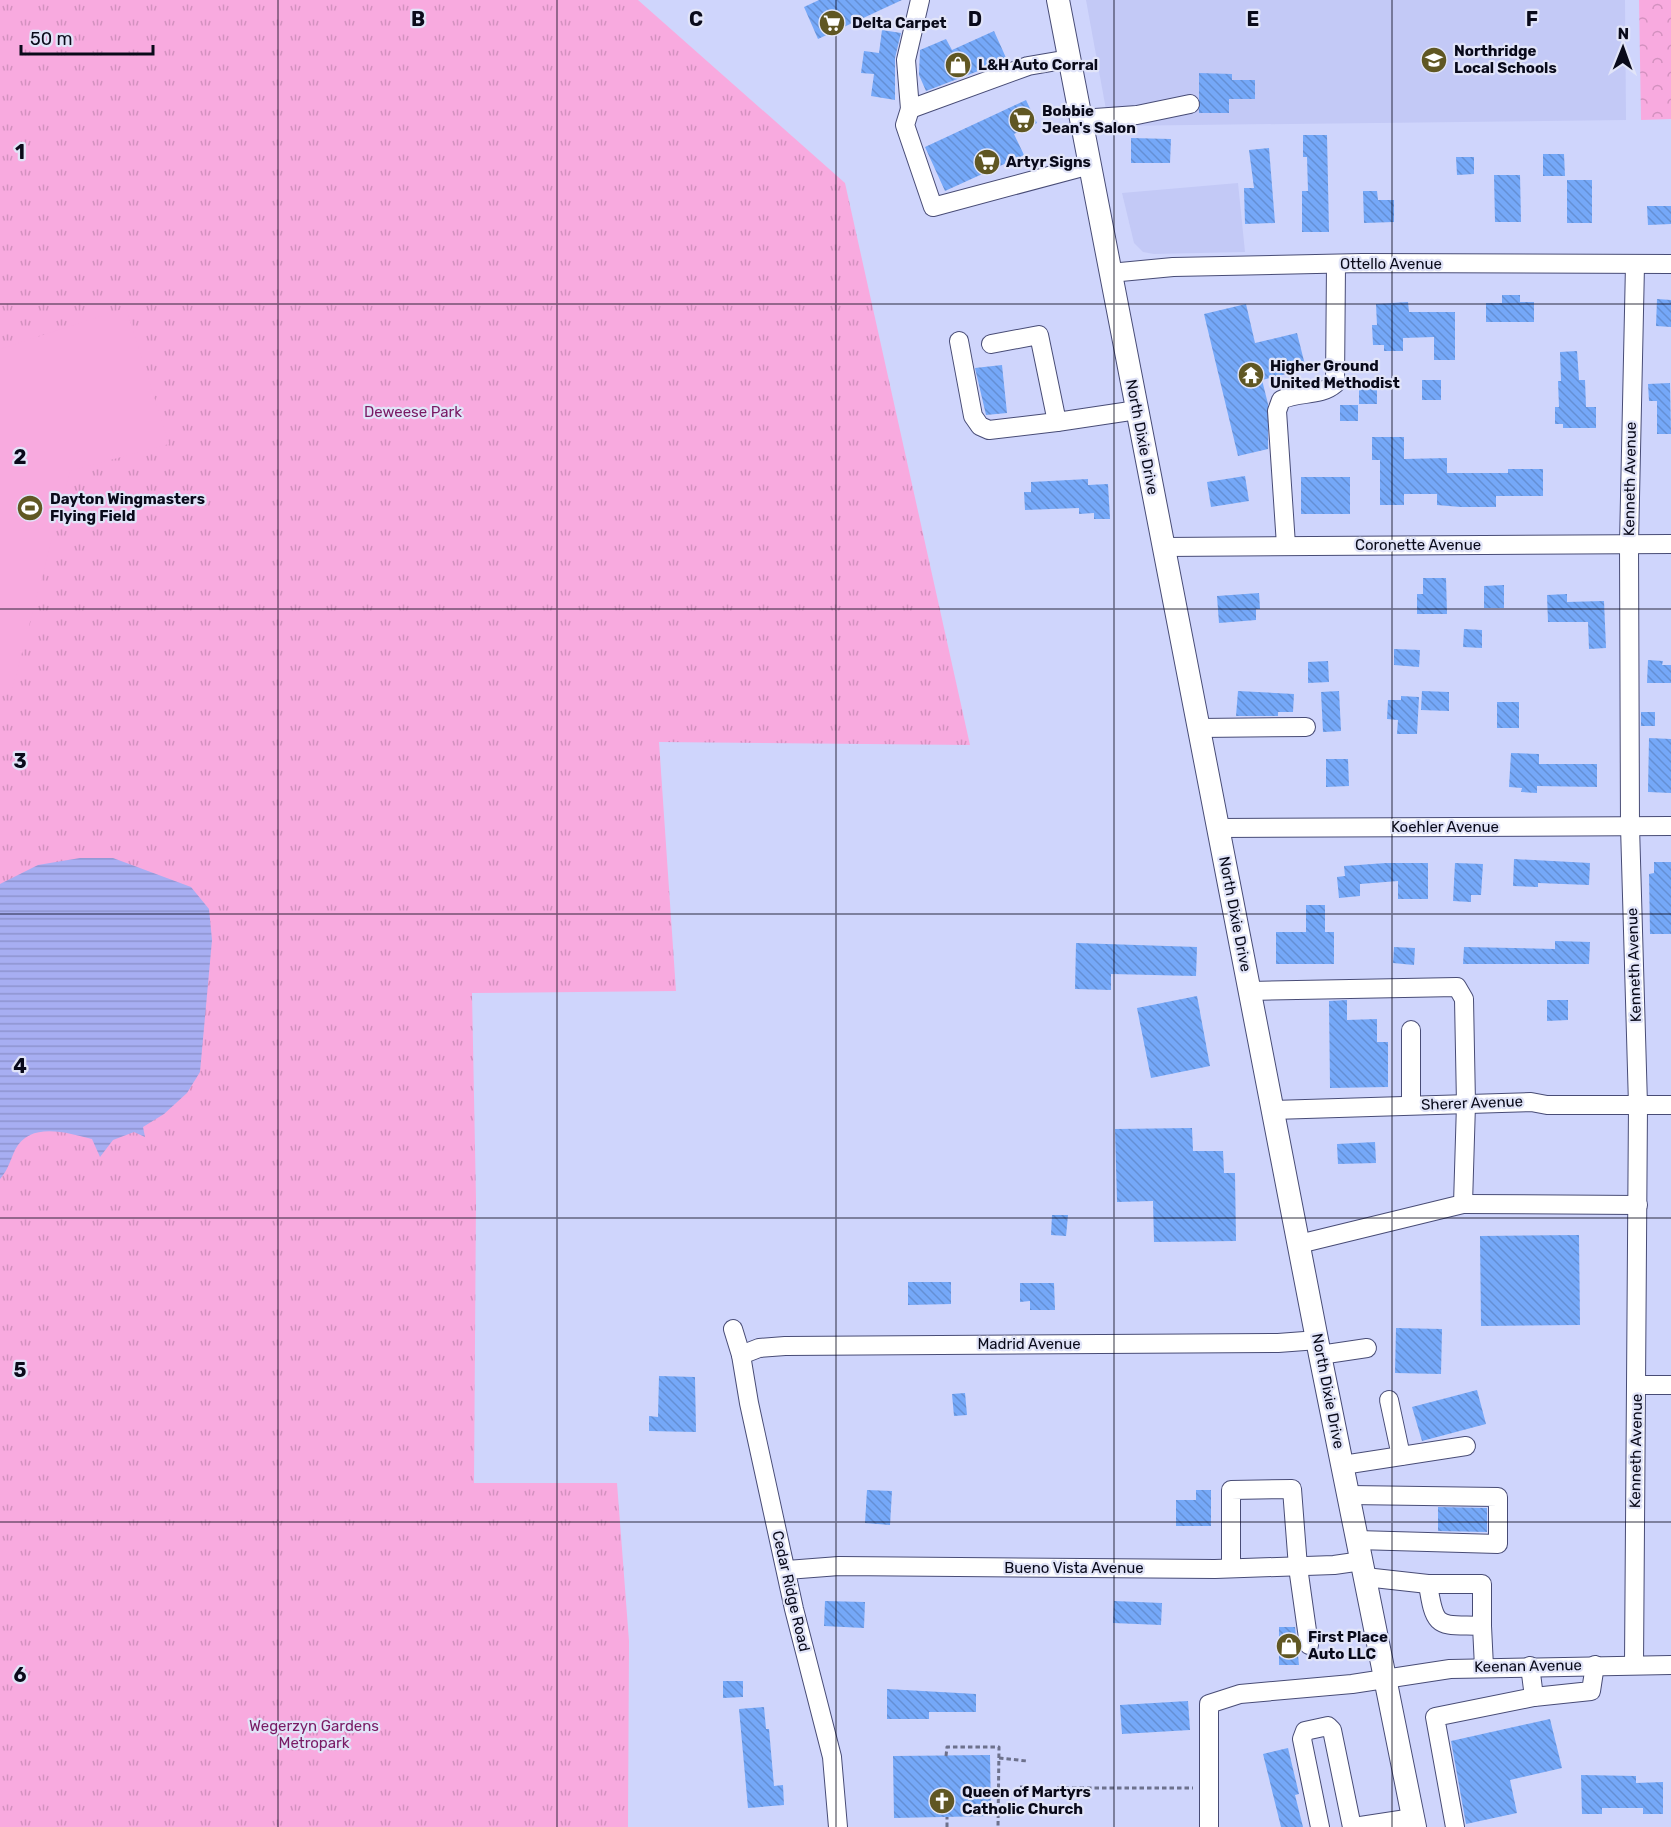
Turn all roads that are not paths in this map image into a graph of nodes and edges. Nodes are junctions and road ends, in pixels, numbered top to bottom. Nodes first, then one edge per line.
1 (920, 0) edge
2 (1058, 0) edge
3 (1069, 59) junction
4 (1190, 104) dead end
5 (910, 109) junction
6 (1081, 119) junction
7 (1090, 165) junction
8 (1336, 264) junction
9 (1671, 264) edge
10 (1635, 265) junction
11 (1110, 273) junction
12 (959, 341) dead end
13 (991, 344) dead end
14 (1137, 410) junction
15 (1057, 422) junction
16 (1629, 544) junction
17 (1671, 544) edge
18 (1286, 545) junction
19 (1164, 548) junction
20 (1306, 727) dead end
21 (1199, 728) junction
22 (1630, 826) junction
23 (1671, 826) edge
24 (1218, 828) junction
25 (1250, 991) junction
26 (1411, 1030) dead end
27 (1466, 1104) junction
28 (1411, 1105) junction
29 (1638, 1105) junction
30 (1671, 1105) edge
31 (1273, 1110) junction
32 (1463, 1204) junction
33 (1638, 1205) junction
34 (1299, 1244) junction
35 (733, 1329) dead end
36 (1319, 1347) junction
37 (1367, 1348) dead end
38 (741, 1355) junction
39 (1637, 1385) junction
40 (1671, 1385) edge
41 (1389, 1400) dead end
42 (1466, 1446) dead end
43 (1401, 1456) junction
44 (1343, 1465) junction
45 (1348, 1495) junction
46 (1361, 1559) junction
47 (1298, 1567) junction
48 (1231, 1568) junction
49 (787, 1570) junction
50 (1428, 1584) junction
51 (1482, 1626) junction
52 (1309, 1645) dead end
53 (1595, 1665) junction
54 (1634, 1665) junction
55 (1671, 1665) edge
56 (1530, 1666) junction
57 (1484, 1667) junction
58 (1385, 1678) junction
59 (1534, 1697) junction
60 (1414, 1822) edge
61 (838, 1827) edge
62 (1209, 1827) edge
63 (1320, 1827) edge
64 (1353, 1827) edge
65 (1455, 1827) edge

1 - 5 street
2 - 3 main road, North Dixie Drive
3 - 5 street
3 - 6 main road, North Dixie Drive
4 - 6 street
5 - 7 street
6 - 7 main road, North Dixie Drive
7 - 11 main road, North Dixie Drive
8 - 10 street, Ottello Avenue
8 - 11 street, Ottello Avenue
8 - 18 street
9 - 10 street, Ottello Avenue
10 - 16 street, Kenneth Avenue
11 - 14 main road, North Dixie Drive
12 - 15 street
13 - 15 street
14 - 15 street
14 - 19 main road, North Dixie Drive
16 - 17 street, Coronette Avenue
16 - 18 street, Coronette Avenue
16 - 22 street, Kenneth Avenue
18 - 19 street, Coronette Avenue
19 - 21 main road, North Dixie Drive
20 - 21 street
21 - 24 main road, North Dixie Drive
22 - 23 street, Koehler Avenue
22 - 24 street, Koehler Avenue
22 - 29 street, Kenneth Avenue
24 - 25 main road, North Dixie Drive
25 - 27 street
25 - 31 main road, North Dixie Drive
26 - 28 street
27 - 28 street, Sherer Avenue
27 - 29 street, Sherer Avenue
27 - 32 street
28 - 31 street, Sherer Avenue
29 - 30 street, Sherer Avenue
29 - 33 street, Kenneth Avenue
31 - 34 main road, North Dixie Drive
32 - 33 street
32 - 34 street
33 - 39 street, Kenneth Avenue
34 - 36 main road, North Dixie Drive
35 - 38 street, Cedar Ridge Road
36 - 37 street, Madrid Avenue
36 - 38 street, Madrid Avenue
36 - 44 main road, North Dixie Drive
38 - 49 street, Cedar Ridge Road
39 - 40 street
39 - 54 street, Kenneth Avenue
41 - 43 street
42 - 43 street
43 - 44 street
44 - 45 main road, North Dixie Drive
45 - 46 main road, North Dixie Drive
45 - 46 street
46 - 47 street, Bueno Vista Avenue
46 - 50 street
46 - 58 main road, North Dixie Drive
47 - 48 street, Bueno Vista Avenue
47 - 48 street
47 - 52 street
48 - 49 street, Bueno Vista Avenue
49 - 61 street, Cedar Ridge Road
50 - 51 street
50 - 51 street
51 - 57 street
53 - 54 street, Keenan Avenue
53 - 56 street, Keenan Avenue
53 - 59 street
54 - 55 street, Keenan Avenue
56 - 57 street, Keenan Avenue
56 - 59 street
57 - 58 street, Keenan Avenue
58 - 60 main road, North Dixie Drive
58 - 62 street, Keenan Avenue
59 - 65 street
60 - 64 street
63 - 64 street

